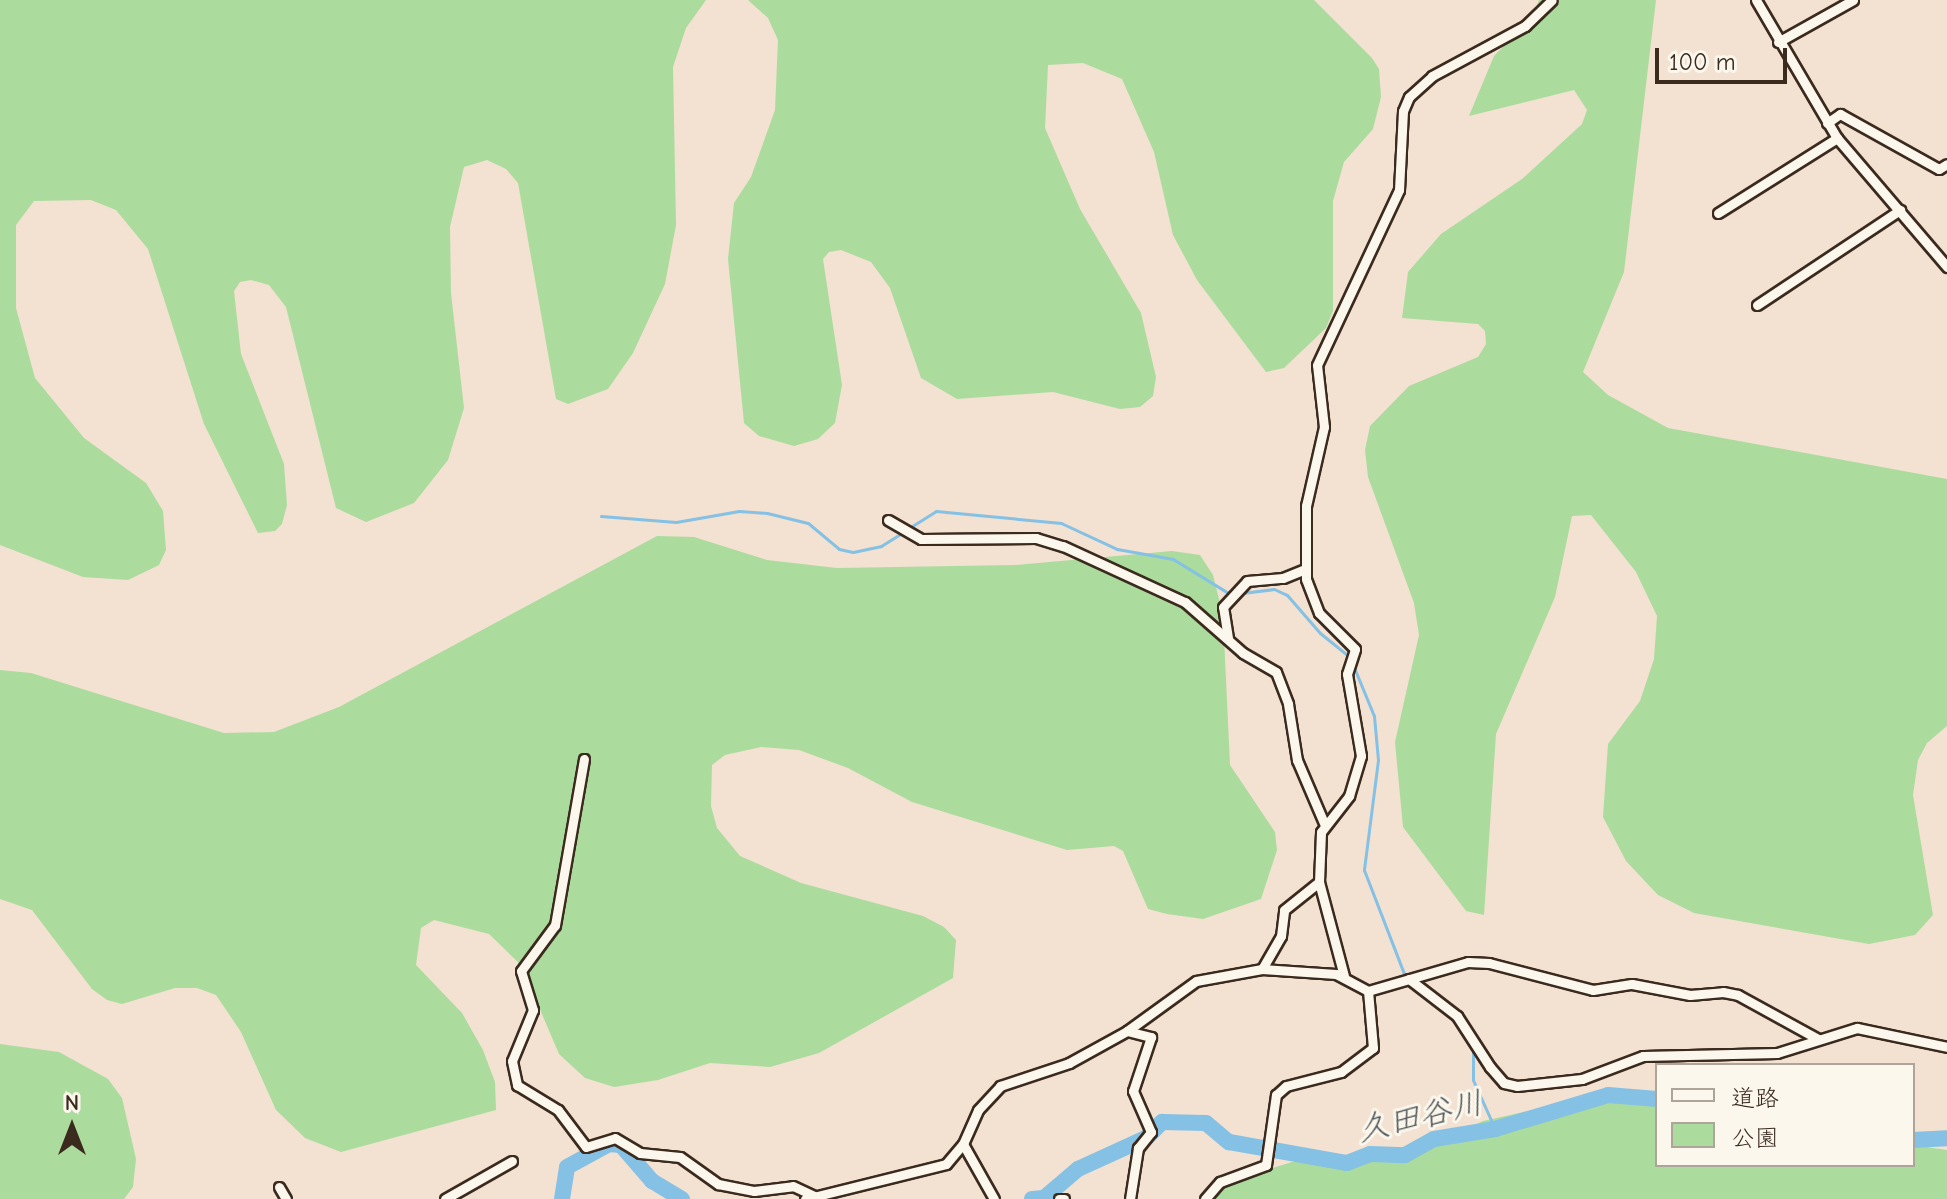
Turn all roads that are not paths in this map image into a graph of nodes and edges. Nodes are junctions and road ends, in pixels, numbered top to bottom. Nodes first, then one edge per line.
1 (1552, 0) edge
2 (1756, 0) edge
3 (1853, 0) edge
4 (1778, 42) junction
5 (1827, 123) junction
6 (1837, 138) junction
7 (1947, 164) edge
8 (1900, 210) junction
9 (1718, 213) dead end
10 (1947, 267) edge
11 (1757, 305) dead end
12 (888, 520) dead end
13 (1305, 569) junction
14 (1228, 638) junction
15 (584, 759) dead end
16 (1324, 823) junction
17 (1319, 882) junction
18 (1262, 969) junction
19 (1344, 976) junction
20 (1409, 979) junction
21 (1368, 991) junction
22 (1127, 1031) junction
23 (1818, 1039) junction
24 (1947, 1047) edge
25 (963, 1144) junction
26 (512, 1161) dead end
27 (279, 1187) dead end
28 (460, 1189) junction
29 (809, 1198) edge
30 (286, 1199) edge
31 (445, 1199) edge
32 (467, 1199) edge
33 (994, 1199) edge
34 (1130, 1199) edge
35 (1205, 1199) edge

1 - 13 street
2 - 4 street
3 - 4 street
4 - 5 street
5 - 6 street
5 - 7 street
6 - 8 street
6 - 9 street
8 - 10 street
8 - 11 street
12 - 14 street
13 - 14 street
13 - 16 street
14 - 16 street
15 - 29 street
16 - 17 street
17 - 18 street
17 - 19 street
18 - 19 street
18 - 22 street
19 - 21 street
20 - 21 street
20 - 23 street
20 - 23 street
21 - 35 street
22 - 25 street
22 - 34 street
23 - 24 street
25 - 29 street
25 - 33 street
26 - 28 street
27 - 30 street
28 - 31 street
28 - 32 street

